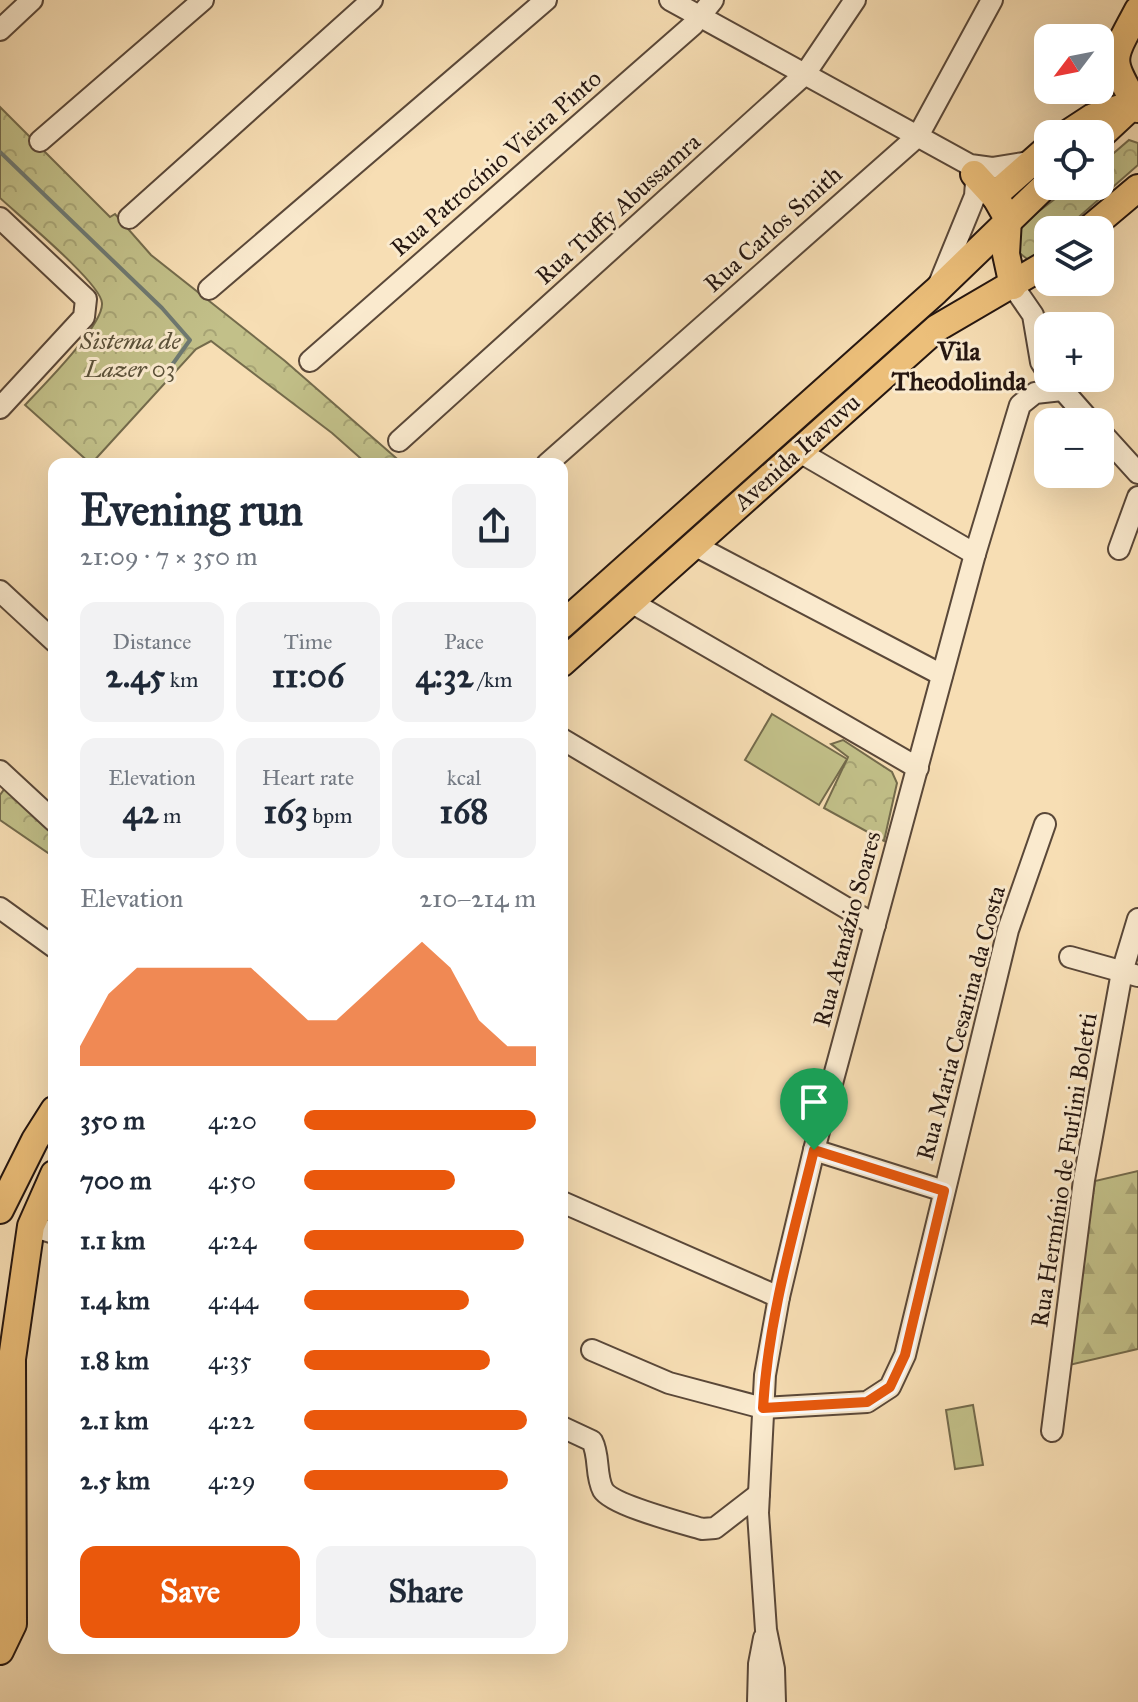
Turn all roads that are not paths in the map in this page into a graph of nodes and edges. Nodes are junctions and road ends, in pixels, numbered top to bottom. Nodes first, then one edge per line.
1 (32, 0) edge
2 (203, 0) edge
3 (372, 0) edge
4 (546, 0) edge
5 (670, 0) edge
6 (713, 0) edge
7 (855, 0) edge
8 (992, 0) edge
9 (1138, 10) edge
10 (701, 18) junction
11 (0, 30) edge
12 (805, 74) junction
13 (1134, 100) edge
14 (1088, 120) edge
15 (1114, 121) edge
16 (918, 136) junction
17 (40, 141) dead end
18 (1034, 156) edge
19 (1034, 160) edge
20 (972, 169) junction
21 (1138, 188) edge
22 (1034, 191) edge
23 (1002, 208) junction
24 (1105, 216) edge
25 (0, 218) edge
26 (129, 218) dead end
27 (1034, 272) edge
28 (1013, 286) junction
29 (209, 289) dead end
30 (936, 291) junction
31 (1034, 321) edge
32 (310, 361) dead end
33 (1037, 392) edge
34 (1064, 392) edge
35 (0, 407) edge
36 (1078, 408) edge
37 (399, 441) dead end
38 (1114, 446) edge
39 (798, 451) junction
40 (554, 458) edge
41 (1138, 473) edge
42 (1138, 497) edge
43 (694, 545) junction
44 (648, 549) junction
45 (1119, 549) dead end
46 (975, 554) junction
47 (0, 591) edge
48 (631, 602) junction
49 (568, 620) edge
50 (48, 635) edge
51 (568, 658) edge
52 (942, 675) junction
53 (568, 743) edge
54 (918, 768) junction
55 (0, 771) edge
56 (48, 815) edge
57 (1045, 824) dead end
58 (2, 915) edge
59 (1138, 919) edge
60 (875, 925) junction
61 (48, 943) edge
62 (1070, 957) dead end
63 (1130, 974) edge
64 (48, 1119) edge
65 (814, 1150) junction
66 (944, 1191) junction
67 (48, 1205) edge
68 (568, 1205) edge
69 (0, 1210) edge
70 (43, 1230) edge
71 (779, 1297) junction
72 (592, 1350) dead end
73 (763, 1408) junction
74 (11, 1409) junction
75 (568, 1430) edge
76 (1052, 1431) dead end
77 (759, 1494) junction
78 (0, 1563) edge
79 (6, 1621) edge
80 (766, 1630) junction
81 (0, 1651) edge
82 (758, 1702) edge
83 (775, 1702) edge

1 - 11 street
2 - 17 street
3 - 26 street
4 - 29 street
5 - 10 street
6 - 10 street, Rua Patrocínio Vieira Pinto
7 - 12 street, Rua Tuffy Abussamra
8 - 16 street, Rua Carlos Smith
9 - 13 main road
10 - 12 street
10 - 32 street, Rua Patrocínio Vieira Pinto
12 - 16 street
12 - 37 street, Rua Tuffy Abussamra
13 - 14 main road
13 - 15 main road
16 - 20 street
16 - 40 street, Rua Carlos Smith
18 - 20 street
19 - 23 main road
20 - 23 main road
20 - 30 street, Avenida Itavuvu
21 - 24 main road
22 - 23 main road, Avenida Itavuvu
23 - 28 main road
23 - 30 main road, Avenida Itavuvu
25 - 35 street
27 - 28 main road, Avenida Itavuvu
28 - 31 street
28 - 39 main road, Avenida Itavuvu
30 - 44 main road, Avenida Itavuvu
33 - 46 street, Rua Atanázio Soares
34 - 36 street
38 - 41 street
39 - 43 main road, Avenida Itavuvu
39 - 46 street
42 - 45 street
43 - 48 main road, Avenida Itavuvu
43 - 52 street
44 - 48 main road
44 - 49 main road, Avenida Itavuvu
46 - 52 street, Rua Atanázio Soares
47 - 50 street
48 - 51 main road, Avenida Itavuvu
48 - 54 street
52 - 54 street, Rua Atanázio Soares
53 - 60 street
54 - 60 street, Rua Atanázio Soares
55 - 56 street
57 - 66 street, Rua Maria Cesarina da Costa
58 - 61 street
59 - 63 street, Rua Hermínio de Furlini Boletti
60 - 65 street, Rua Atanázio Soares
62 - 63 street
63 - 76 street, Rua Hermínio de Furlini Boletti
64 - 69 main road
65 - 66 street
65 - 71 street, Rua Atanázio Soares
66 - 73 street, Rua Maria Cesarina da Costa
67 - 70 main road
68 - 71 street
70 - 74 main road
71 - 73 street, Rua Atanázio Soares
72 - 73 street, Rua Maria Cesarina da Costa
73 - 77 street, Rua Atanázio Soares
74 - 78 street
74 - 79 main road
75 - 77 street
77 - 80 street, Rua Atanázio Soares
79 - 81 main road
80 - 82 street, Rua Atanázio Soares
80 - 83 street, Rua Atanázio Soares

